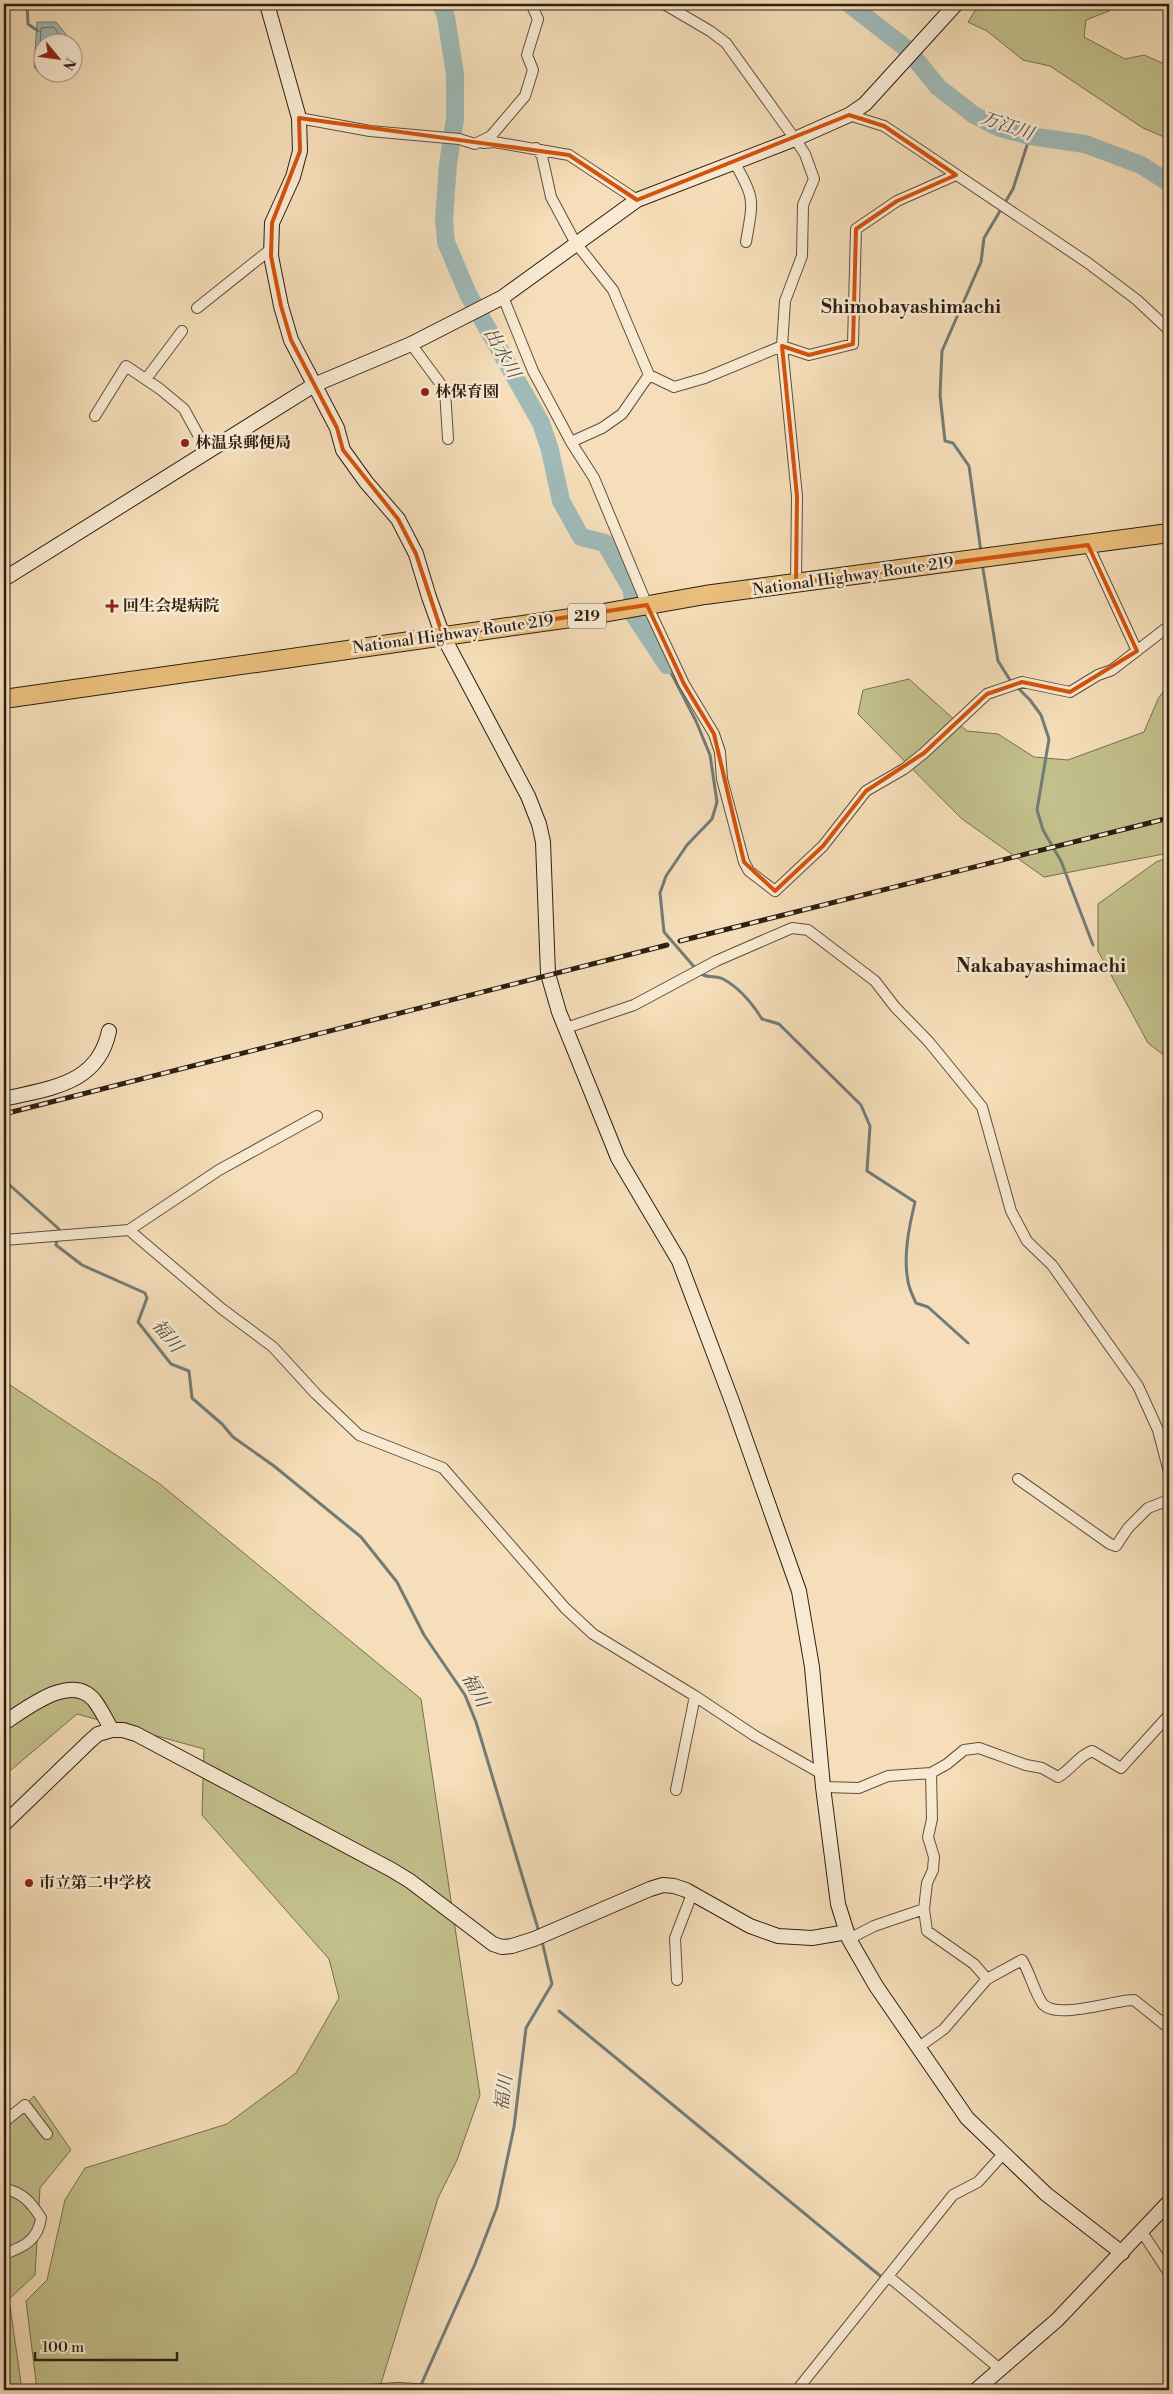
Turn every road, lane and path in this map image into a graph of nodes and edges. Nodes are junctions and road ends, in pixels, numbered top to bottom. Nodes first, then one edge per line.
1 (10, 4) edge
2 (267, 4) edge
3 (531, 4) edge
4 (664, 4) edge
5 (955, 5) edge
6 (4, 6) edge
7 (848, 115) junction
8 (299, 118) junction
9 (796, 139) junction
10 (475, 144) junction
11 (536, 148) junction
12 (734, 162) junction
13 (956, 175) junction
14 (637, 200) junction
15 (576, 242) junction
16 (746, 242) dead end
17 (271, 249) junction
18 (503, 297) junction
19 (197, 308) dead end
20 (1169, 330) edge
21 (182, 332) dead end
22 (411, 344) junction
23 (782, 346) junction
24 (649, 375) junction
25 (146, 379) junction
26 (314, 385) junction
27 (95, 416) dead end
28 (448, 439) dead end
29 (572, 442) junction
30 (207, 451) junction
31 (1169, 533) edge
32 (1088, 545) junction
33 (4, 579) edge
34 (796, 583) junction
35 (647, 605) junction
36 (1169, 626) edge
37 (443, 636) junction
38 (1137, 651) junction
39 (4, 699) edge
40 (566, 1028) junction
41 (109, 1031) dead end
42 (4, 1099) edge
43 (317, 1116) dead end
44 (129, 1230) junction
45 (4, 1240) edge
46 (1169, 1472) edge
47 (1018, 1479) dead end
48 (1169, 1500) edge
49 (695, 1696) junction
50 (1169, 1715) edge
51 (4, 1723) edge
52 (112, 1730) junction
53 (931, 1773) junction
54 (822, 1780) junction
55 (676, 1790) dead end
56 (4, 1824) edge
57 (692, 1894) junction
58 (924, 1909) junction
59 (848, 1935) junction
60 (987, 1979) junction
61 (677, 1980) dead end
62 (1169, 2028) edge
63 (919, 2047) junction
64 (4, 2122) edge
65 (47, 2134) dead end
66 (1004, 2153) junction
67 (4, 2188) edge
68 (1169, 2202) edge
69 (1142, 2232) junction
70 (1122, 2253) junction
71 (4, 2254) edge
72 (1169, 2273) edge
73 (888, 2276) junction
74 (1000, 2370) junction
75 (368, 2390) edge
76 (432, 2390) edge
77 (798, 2390) edge
78 (976, 2390) edge

1 - 6 street
2 - 8 street
3 - 10 street
4 - 9 street
5 - 7 street
7 - 9 street
7 - 13 street
8 - 10 street
8 - 17 street
9 - 12 street
9 - 23 street
10 - 11 street
11 - 14 street
11 - 15 street
12 - 14 street
12 - 16 street
13 - 20 street
13 - 23 street
14 - 15 street
15 - 18 street
15 - 24 street
17 - 19 street
17 - 26 street
18 - 22 street
18 - 29 street
21 - 25 street
22 - 26 street
22 - 28 street
23 - 24 street
23 - 34 street
24 - 29 street
25 - 27 street
25 - 30 street
26 - 30 street
26 - 37 street
29 - 35 street
30 - 33 street
31 - 32 highway, National Highway Route 219 / 219
32 - 34 highway, National Highway Route 219 / 219
32 - 38 street
34 - 35 highway, National Highway Route 219 / 219
35 - 37 highway, National Highway Route 219 / 219
35 - 38 street
36 - 38 street
37 - 39 highway, National Highway Route 219 / 219
37 - 40 street
40 - 46 street
40 - 54 street
41 - 42 street
43 - 44 street
44 - 45 street
44 - 49 street
47 - 48 street
49 - 54 street
49 - 55 street
50 - 53 street
51 - 52 street
52 - 56 street
52 - 57 street
53 - 54 street
53 - 58 street
54 - 59 street
57 - 59 street
57 - 61 street
58 - 59 street
58 - 60 street
59 - 63 street
60 - 62 street
60 - 63 street
63 - 66 street
64 - 65 street
66 - 70 street
66 - 73 street
67 - 71 street
68 - 69 street
69 - 70 street
69 - 72 street
70 - 74 street
73 - 74 street
73 - 77 street
74 - 78 street
75 - 76 street

